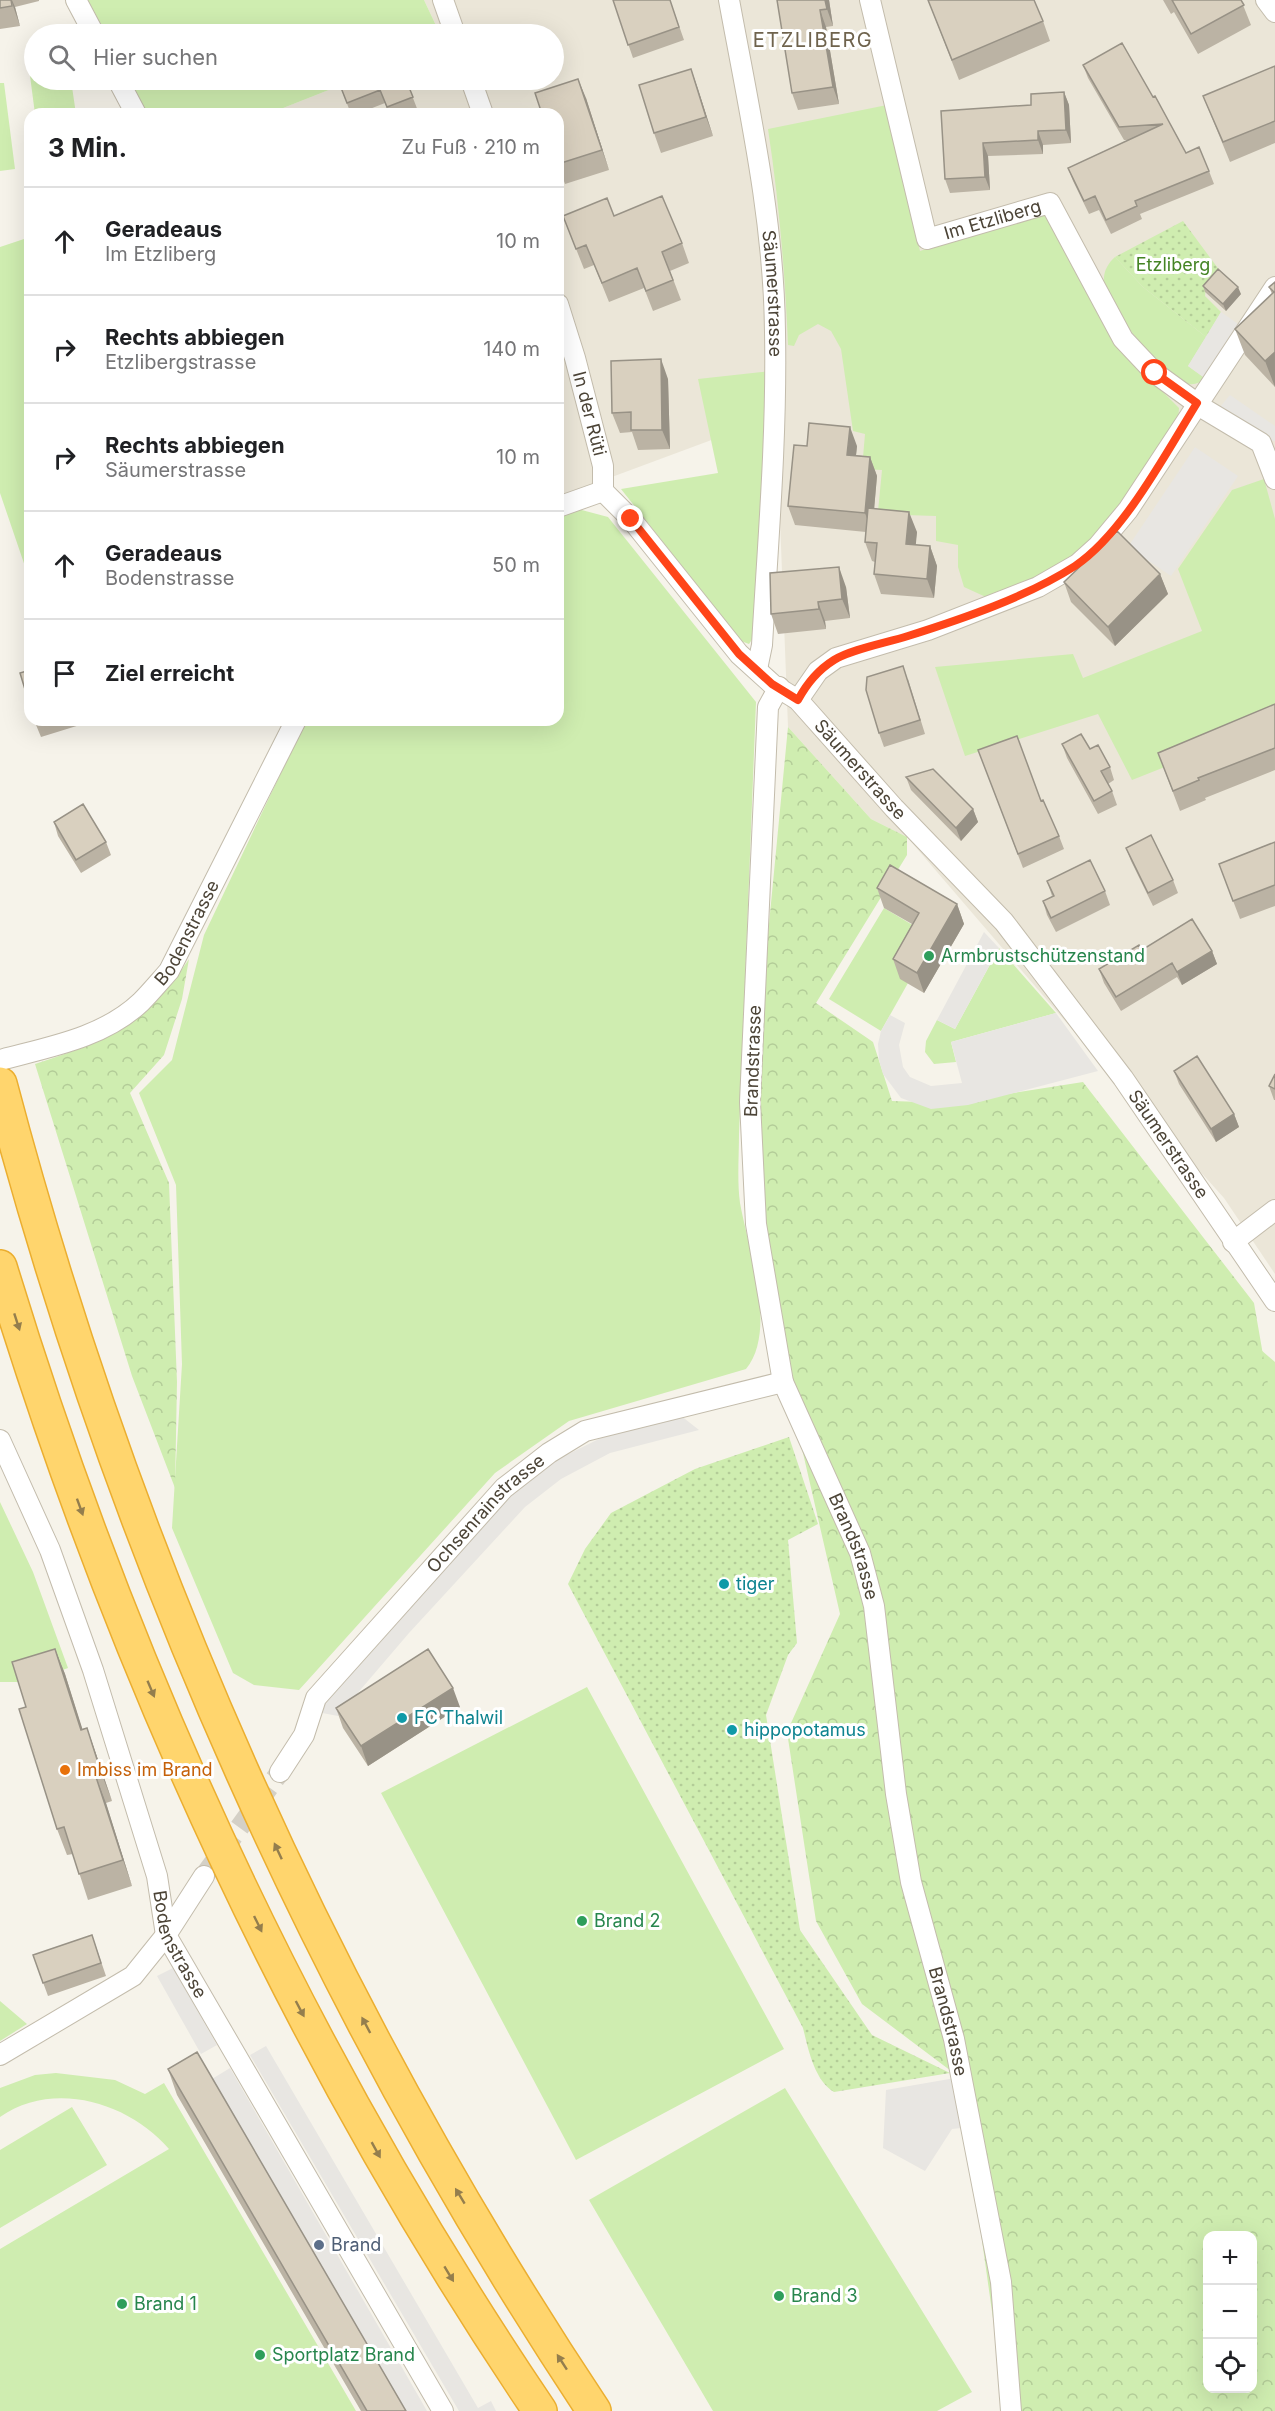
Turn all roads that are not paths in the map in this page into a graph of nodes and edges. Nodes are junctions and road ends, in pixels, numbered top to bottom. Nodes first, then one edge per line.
1 (76, 0) edge
2 (443, 0) edge
3 (729, 0) edge
4 (870, 0) edge
5 (1266, 0) edge
6 (1275, 12) edge
7 (89, 24) edge
8 (451, 24) edge
9 (123, 90) edge
10 (475, 90) edge
11 (133, 108) edge
12 (481, 108) edge
13 (1275, 287) edge
14 (564, 323) edge
15 (1197, 403) junction
16 (1275, 479) edge
17 (603, 490) junction
18 (564, 505) edge
19 (757, 669) junction
20 (779, 687) junction
21 (798, 700) junction
22 (293, 726) edge
23 (0, 1060) edge
24 (0, 1084) edge
25 (1275, 1210) edge
26 (1233, 1242) junction
27 (0, 1267) edge
28 (1275, 1301) edge
29 (783, 1382) junction
30 (0, 1440) edge
31 (280, 1772) tunnel mouth
32 (204, 1876) tunnel mouth
33 (166, 1935) junction
34 (0, 2055) edge
35 (444, 2411) edge
36 (540, 2411) edge
37 (594, 2411) edge
38 (1011, 2411) edge

1 - 7 street
2 - 8 street
3 - 19 street, Säumerstrasse
4 - 15 street, Im Etzliberg
5 - 6 street
9 - 11 street
10 - 12 street
13 - 15 street
14 - 17 street, In der Rüti
15 - 16 street
15 - 21 street
17 - 18 street
17 - 19 street
19 - 20 street, Säumerstrasse
20 - 21 street, Säumerstrasse
20 - 29 street, Brandstrasse
21 - 26 street, Säumerstrasse
22 - 23 street, Bodenstrasse
37 -> 24 highway
25 - 26 street
26 - 28 street, Säumerstrasse
27 -> 36 highway
29 - 31 street, Ochsenrainstrasse
29 - 38 street, Brandstrasse
30 - 33 street, Bodenstrasse
32 - 33 street
33 - 34 street
33 - 35 street, Bodenstrasse

